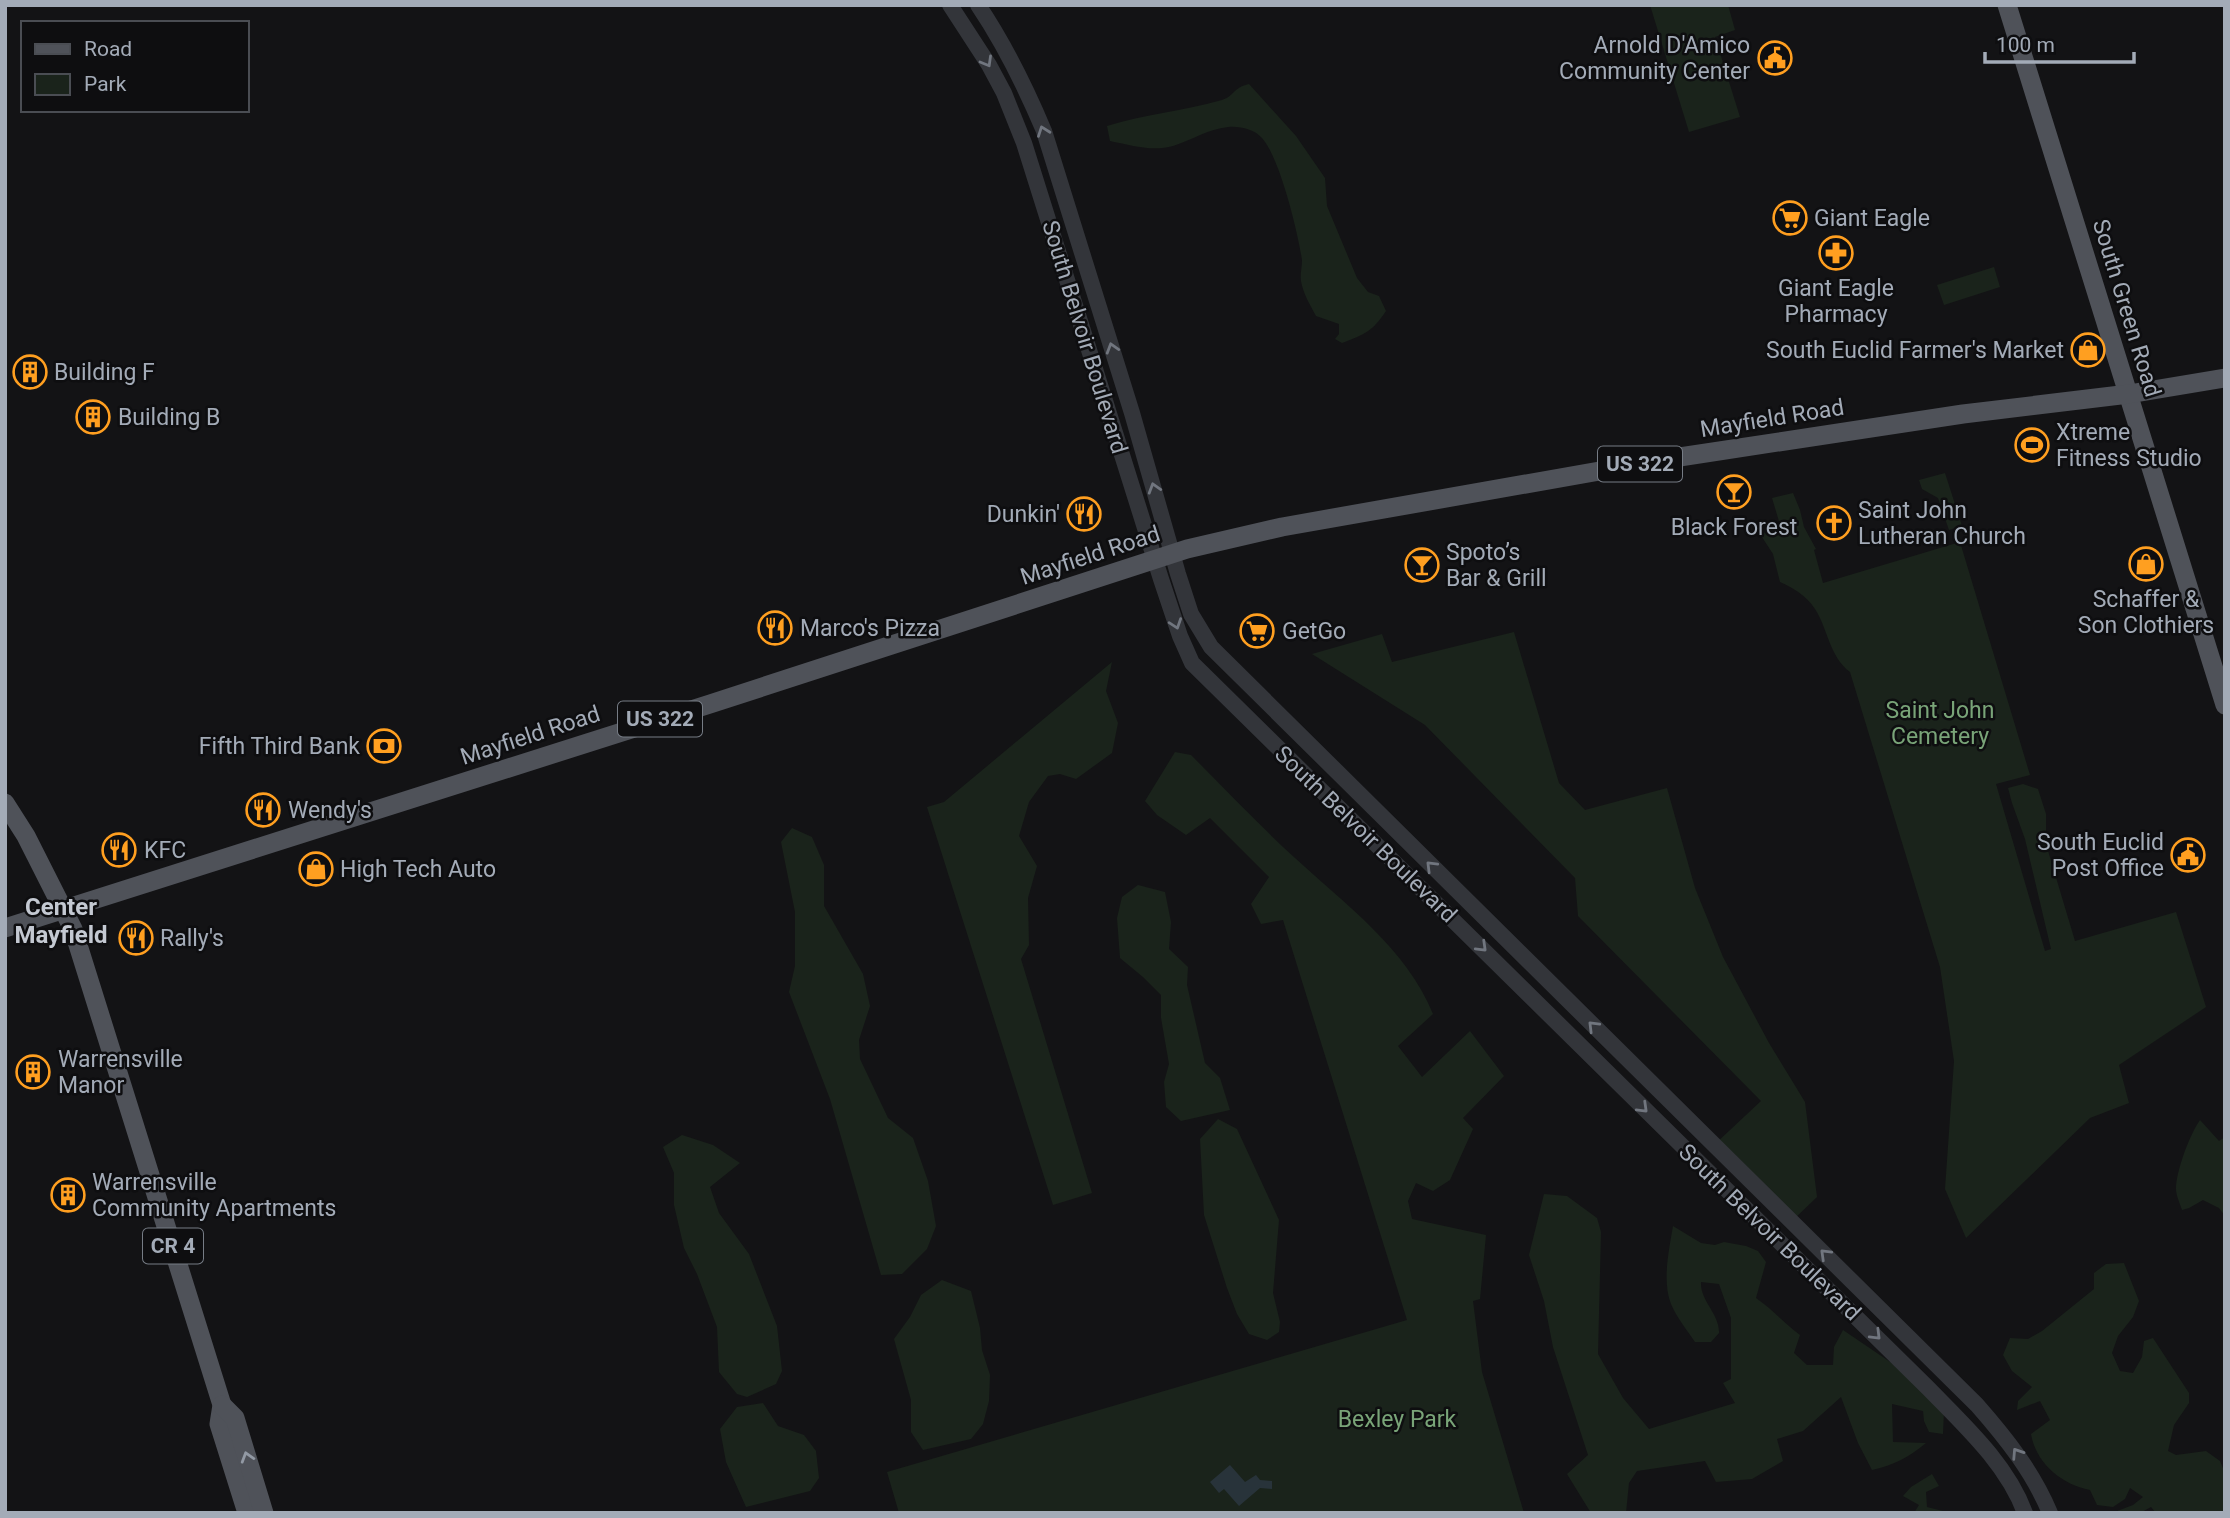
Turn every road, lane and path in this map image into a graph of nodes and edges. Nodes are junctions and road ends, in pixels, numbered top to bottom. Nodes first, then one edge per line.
1 (950, 5) edge
2 (978, 5) edge
3 (2007, 5) edge
4 (2225, 377) edge
5 (2129, 394) junction
6 (1165, 556) junction
7 (2225, 705) edge
8 (5, 803) edge
9 (63, 911) junction
10 (5, 928) edge
11 (222, 1405) junction
12 (247, 1513) edge
13 (264, 1513) edge
14 (2025, 1513) edge
15 (2050, 1513) edge

1 -> 6 street, South Belvoir Boulevard
6 -> 2 street, South Belvoir Boulevard
3 - 5 main road, South Green Road
4 - 5 main road, Mayfield Road / US 322
5 - 6 main road, Mayfield Road / US 322
5 - 7 main road, South Green Road
6 - 9 main road, Mayfield Road / US 322
6 -> 14 street, South Belvoir Boulevard
15 -> 6 street, South Belvoir Boulevard
8 - 9 main road
9 - 10 main road, Mayfield Road / US 322
9 - 11 main road, CR 4
11 - 12 main road, CR 4
13 -> 11 main road, CR 4

